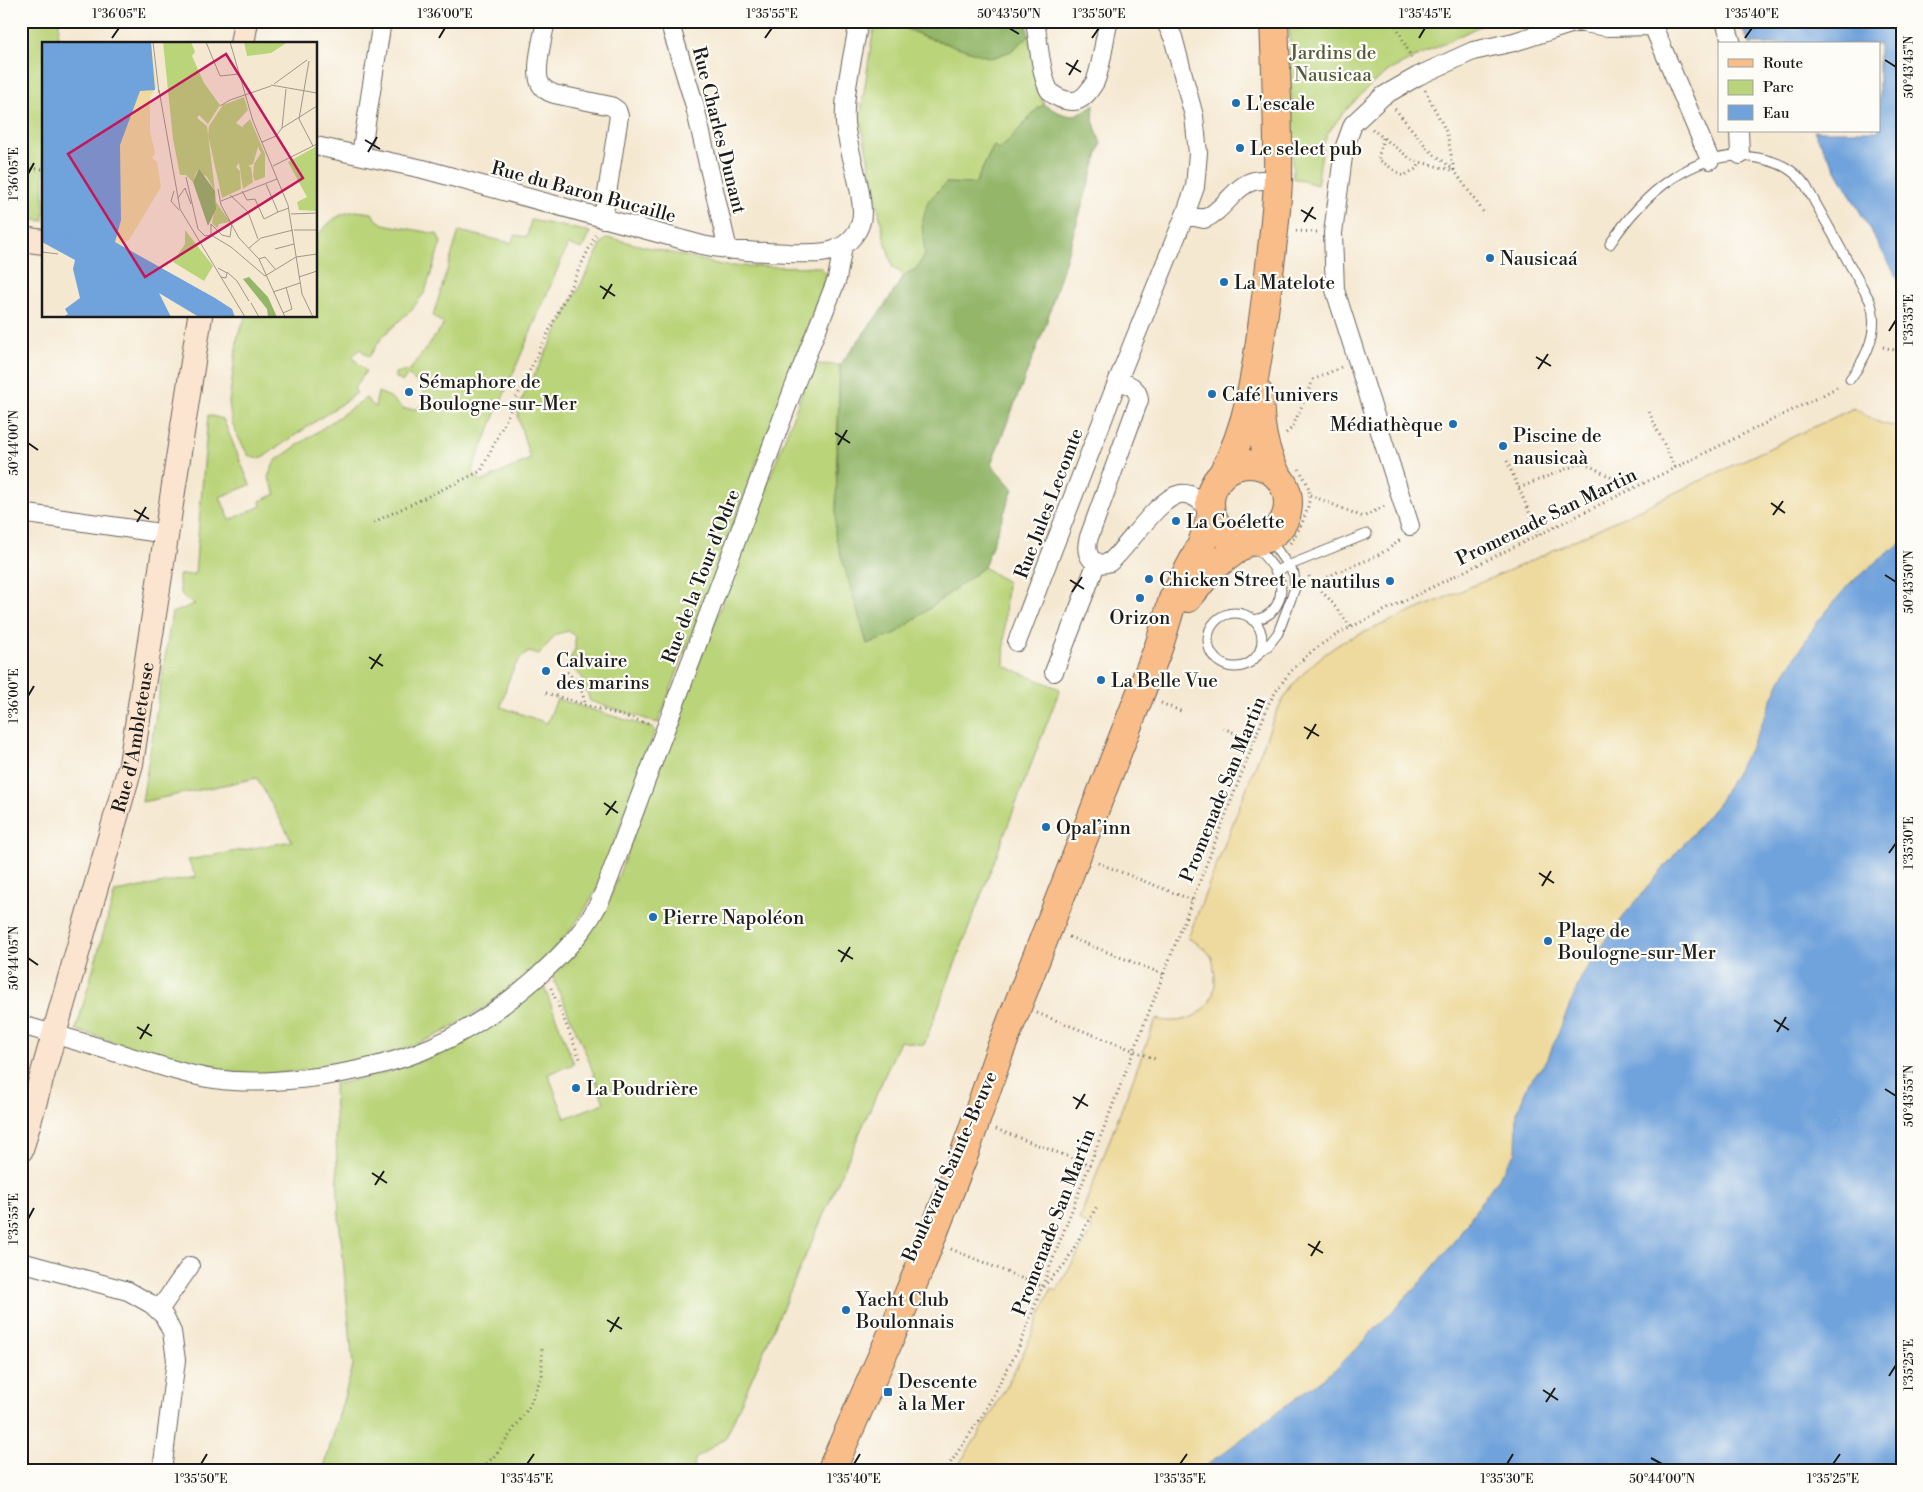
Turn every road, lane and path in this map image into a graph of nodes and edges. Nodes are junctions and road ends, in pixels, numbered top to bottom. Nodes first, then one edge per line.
1 (246, 21) edge
2 (382, 21) edge
3 (546, 21) edge
4 (670, 21) edge
5 (859, 21) edge
6 (1035, 21) edge
7 (1109, 21) edge
8 (1165, 21) edge
9 (1274, 21) edge
10 (1394, 21) edge
11 (1725, 21) edge
12 (242, 42) edge
13 (1731, 42) edge
14 (1412, 59) dead end
15 (1432, 104) dead end
16 (1407, 122) dead end
17 (1739, 132) edge
18 (1383, 138) dead end
19 (1390, 143) dead end
20 (318, 146) edge
21 (361, 155) junction
22 (1740, 156) junction
23 (1710, 160) junction
24 (1422, 162) junction
25 (21, 168) edge
26 (42, 169) edge
27 (1454, 170) junction
28 (1278, 181) junction
29 (1484, 213) dead end
30 (1185, 215) junction
31 (603, 219) junction
32 (21, 239) edge
33 (42, 242) edge
34 (1610, 244) dead end
35 (843, 246) junction
36 (728, 250) junction
37 (200, 318) edge
38 (1870, 343) junction
39 (1902, 352) edge
40 (1258, 355) junction
41 (1357, 360) junction
42 (1850, 379) joint
43 (1118, 380) junction
44 (1649, 412) dead end
45 (1282, 433) dead end
46 (1507, 461) dead end
47 (1676, 468) junction
48 (1223, 472) junction
49 (1276, 474) junction
50 (1519, 488) junction
51 (1632, 489) junction
52 (1310, 495) dead end
53 (1400, 498) junction
54 (1211, 512) junction
55 (21, 513) edge
56 (374, 522) dead end
57 (1280, 526) junction
58 (1410, 526) joint
59 (167, 534) junction
60 (1367, 534) dead end
61 (1539, 535) junction
62 (1250, 542) junction
63 (1097, 562) junction
64 (1288, 565) junction
65 (1275, 571) junction
66 (1315, 585) dead end
67 (1329, 599) dead end
68 (1252, 620) junction
69 (1351, 627) junction
70 (1017, 642) dead end
71 (1159, 646) junction
72 (1258, 654) junction
73 (567, 672) dead end
74 (1054, 672) dead end
75 (546, 693) dead end
76 (1158, 702) dead end
77 (585, 704) junction
78 (1183, 712) dead end
79 (1223, 728) dead end
80 (665, 729) junction
81 (1254, 741) junction
82 (1077, 855) junction
83 (1192, 900) junction
84 (1048, 929) junction
85 (544, 971) junction
86 (1163, 974) junction
87 (1030, 1010) dead end
88 (21, 1025) edge
89 (54, 1035) junction
90 (1134, 1050) junction
91 (999, 1054) junction
92 (1158, 1060) dead end
93 (581, 1061) dead end
94 (994, 1128) dead end
95 (21, 1150) edge
96 (1090, 1165) junction
97 (1097, 1206) dead end
98 (947, 1247) dead end
99 (21, 1262) edge
100 (190, 1266) dead end
101 (1043, 1287) junction
102 (159, 1310) junction
103 (542, 1349) dead end
104 (162, 1471) edge
105 (480, 1471) edge
106 (814, 1471) edge
107 (831, 1471) edge
108 (945, 1471) edge

1 - 12 street
2 - 21 street
3 - 31 street
4 - 36 street, Rue Charles Dunant
5 - 35 street
6 - 7 street
8 - 30 street, Rue Jules Lecomte
9 - 28 main road
10 - 14 path
11 - 13 street
15 - 27 path
16 - 27 path
17 - 22 street
18 - 24 path
19 - 24 path
20 - 21 street, Rue du Baron Bucaille
21 - 31 street, Rue du Baron Bucaille
22 - 23 lane
22 - 38 lane
23 - 34 lane
23 - 41 street
24 - 27 path
25 - 26 path
27 - 29 path
28 - 30 street
28 - 40 main road
30 - 43 street, Rue Jules Lecomte
31 - 36 street, Rue du Baron Bucaille
31 - 56 path
32 - 33 street
35 - 36 street, Rue du Baron Bucaille
35 - 80 street, Rue de la Tour d'Odre
37 - 59 street, Rue d'Ambleteuse
38 - 39 path
38 - 42 lane
40 - 48 main road
40 - 49 main road
41 - 45 path
41 - 53 street
42 - 47 path, Promenade San Martin
43 - 63 street
43 - 70 street, Rue Jules Lecomte
44 - 47 path
46 - 50 path
47 - 51 path, Promenade San Martin
48 - 49 main road
48 - 54 main road
49 - 57 main road
50 - 51 path
50 - 61 path
51 - 61 path, Promenade San Martin
52 - 53 path
53 - 58 street
54 - 62 main road
54 - 63 street
54 - 71 main road, Boulevard Sainte-Beuve
55 - 59 street
57 - 62 main road
57 - 64 lane
58 - 66 path
59 - 89 street, Rue d'Ambleteuse
60 - 64 lane
61 - 69 path, Promenade San Martin
62 - 65 lane
62 - 71 main road, Boulevard Sainte-Beuve
63 - 74 street
64 - 65 lane
64 - 72 lane
65 - 68 lane
67 - 69 path
68 - 72 lane
68 - 72 lane
69 - 81 path, Promenade San Martin
71 - 82 main road, Boulevard Sainte-Beuve
73 - 77 path
75 - 77 path
76 - 78 path
77 - 80 path
79 - 81 path
80 - 85 street, Rue de la Tour d'Odre
81 - 83 path, Promenade San Martin
82 - 83 path
82 - 84 main road, Boulevard Sainte-Beuve
83 - 86 path, Promenade San Martin
84 - 86 path
84 - 91 main road, Boulevard Sainte-Beuve
85 - 89 street, Rue de la Tour d'Odre
85 - 93 path
86 - 90 path, Promenade San Martin
87 - 90 path
88 - 89 street, Rue de la Tour d'Odre
89 - 95 street, Rue d'Ambleteuse
90 - 92 path
90 - 96 path, Promenade San Martin
91 - 106 main road, Boulevard Sainte-Beuve
91 - 107 main road, Boulevard Sainte-Beuve
94 - 96 path
96 - 101 path, Promenade San Martin
97 - 101 path
98 - 101 path
99 - 102 street
100 - 102 street
101 - 108 path, Promenade San Martin
102 - 104 street
103 - 105 path

